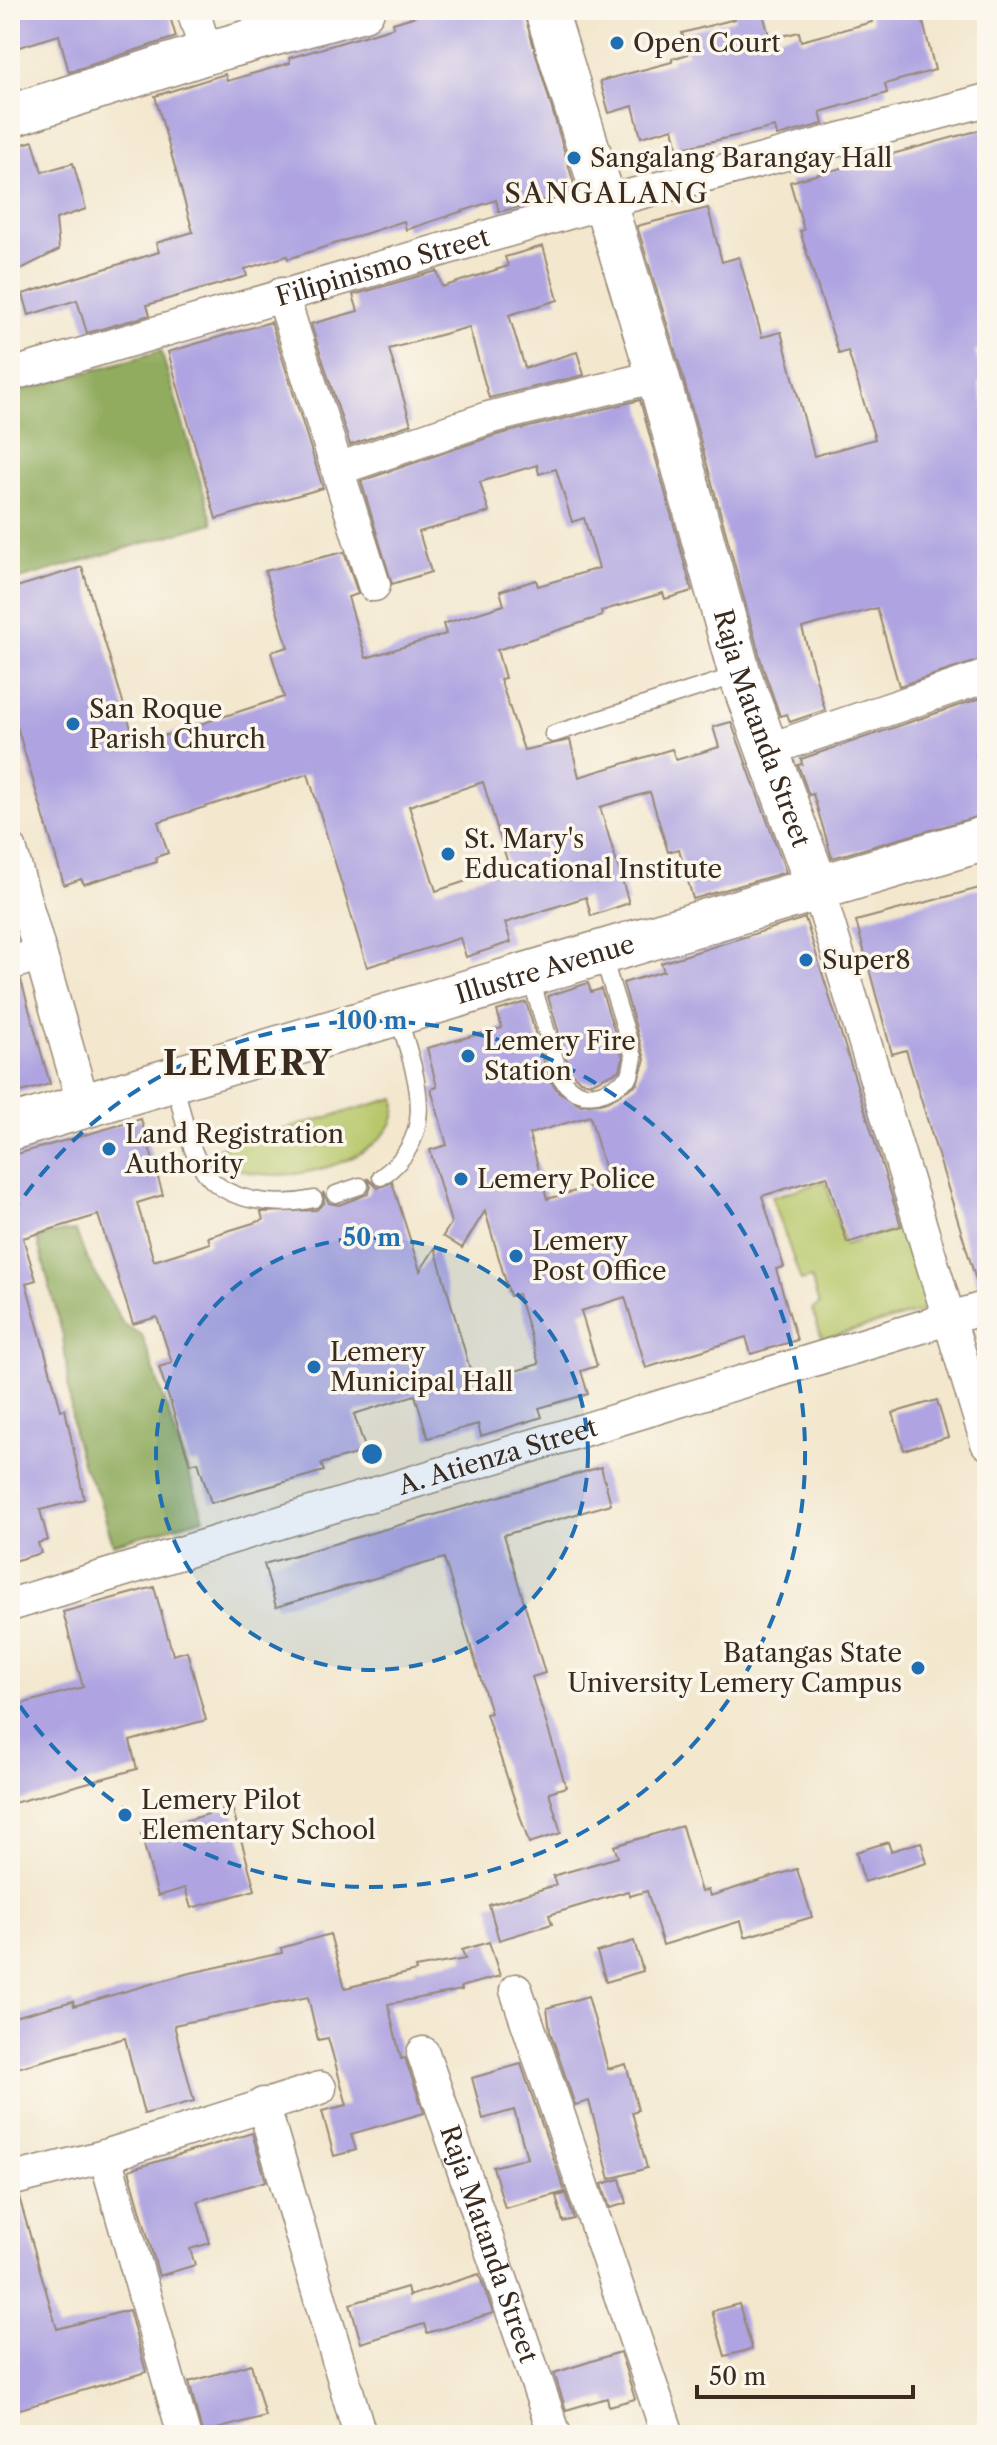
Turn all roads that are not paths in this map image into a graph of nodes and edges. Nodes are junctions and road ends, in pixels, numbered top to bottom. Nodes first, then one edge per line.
1 (193, 10) edge
2 (363, 10) edge
3 (546, 10) edge
4 (206, 53) junction
5 (987, 100) edge
6 (10, 116) edge
7 (606, 202) junction
8 (282, 294) junction
9 (10, 375) edge
10 (658, 376) junction
11 (338, 469) junction
12 (374, 585) dead end
13 (740, 675) junction
14 (987, 676) edge
15 (553, 734) dead end
16 (767, 750) junction
17 (987, 838) edge
18 (10, 848) edge
19 (818, 889) junction
20 (602, 953) junction
21 (24, 959) edge
22 (529, 975) junction
23 (398, 1014) junction
24 (173, 1080) junction
25 (84, 1106) junction
26 (10, 1128) edge
27 (381, 1177) dead end
28 (360, 1186) dead end
29 (336, 1194) dead end
30 (314, 1199) dead end
31 (987, 1307) edge
32 (946, 1317) junction
33 (987, 1443) edge
34 (10, 1605) edge
35 (516, 1990) dead end
36 (423, 2053) dead end
37 (320, 2088) dead end
38 (263, 2104) junction
39 (105, 2156) junction
40 (10, 2180) edge
41 (184, 2435) edge
42 (360, 2435) edge
43 (555, 2435) edge
44 (668, 2435) edge

1 - 4 street
2 - 4 street
3 - 7 street, Raja Matanda Street
4 - 6 street
5 - 7 street, Filipinismo Street
7 - 8 street, Filipinismo Street
7 - 10 street, Raja Matanda Street
8 - 9 street, Filipinismo Street
8 - 11 street
10 - 11 street
10 - 13 street, Raja Matanda Street
11 - 12 street
13 - 15 lane
13 - 16 street, Raja Matanda Street
14 - 16 street
16 - 19 street, Raja Matanda Street
17 - 19 main road, Illustre Avenue
18 - 21 street
19 - 20 main road, Illustre Avenue
19 - 32 street, Raja Matanda Street
20 - 22 main road, Illustre Avenue
20 - 22 lane
21 - 25 street
22 - 23 main road, Illustre Avenue
23 - 24 main road, Illustre Avenue
23 - 27 lane
24 - 25 main road, Illustre Avenue
24 - 30 lane
25 - 26 main road, Illustre Avenue
28 - 29 lane
31 - 32 street, A. Atienza Street
32 - 33 street, Raja Matanda Street
32 - 34 street, A. Atienza Street
35 - 44 street
36 - 43 street, Raja Matanda Street
37 - 38 street
38 - 39 street
38 - 42 street
39 - 40 street
39 - 41 street

